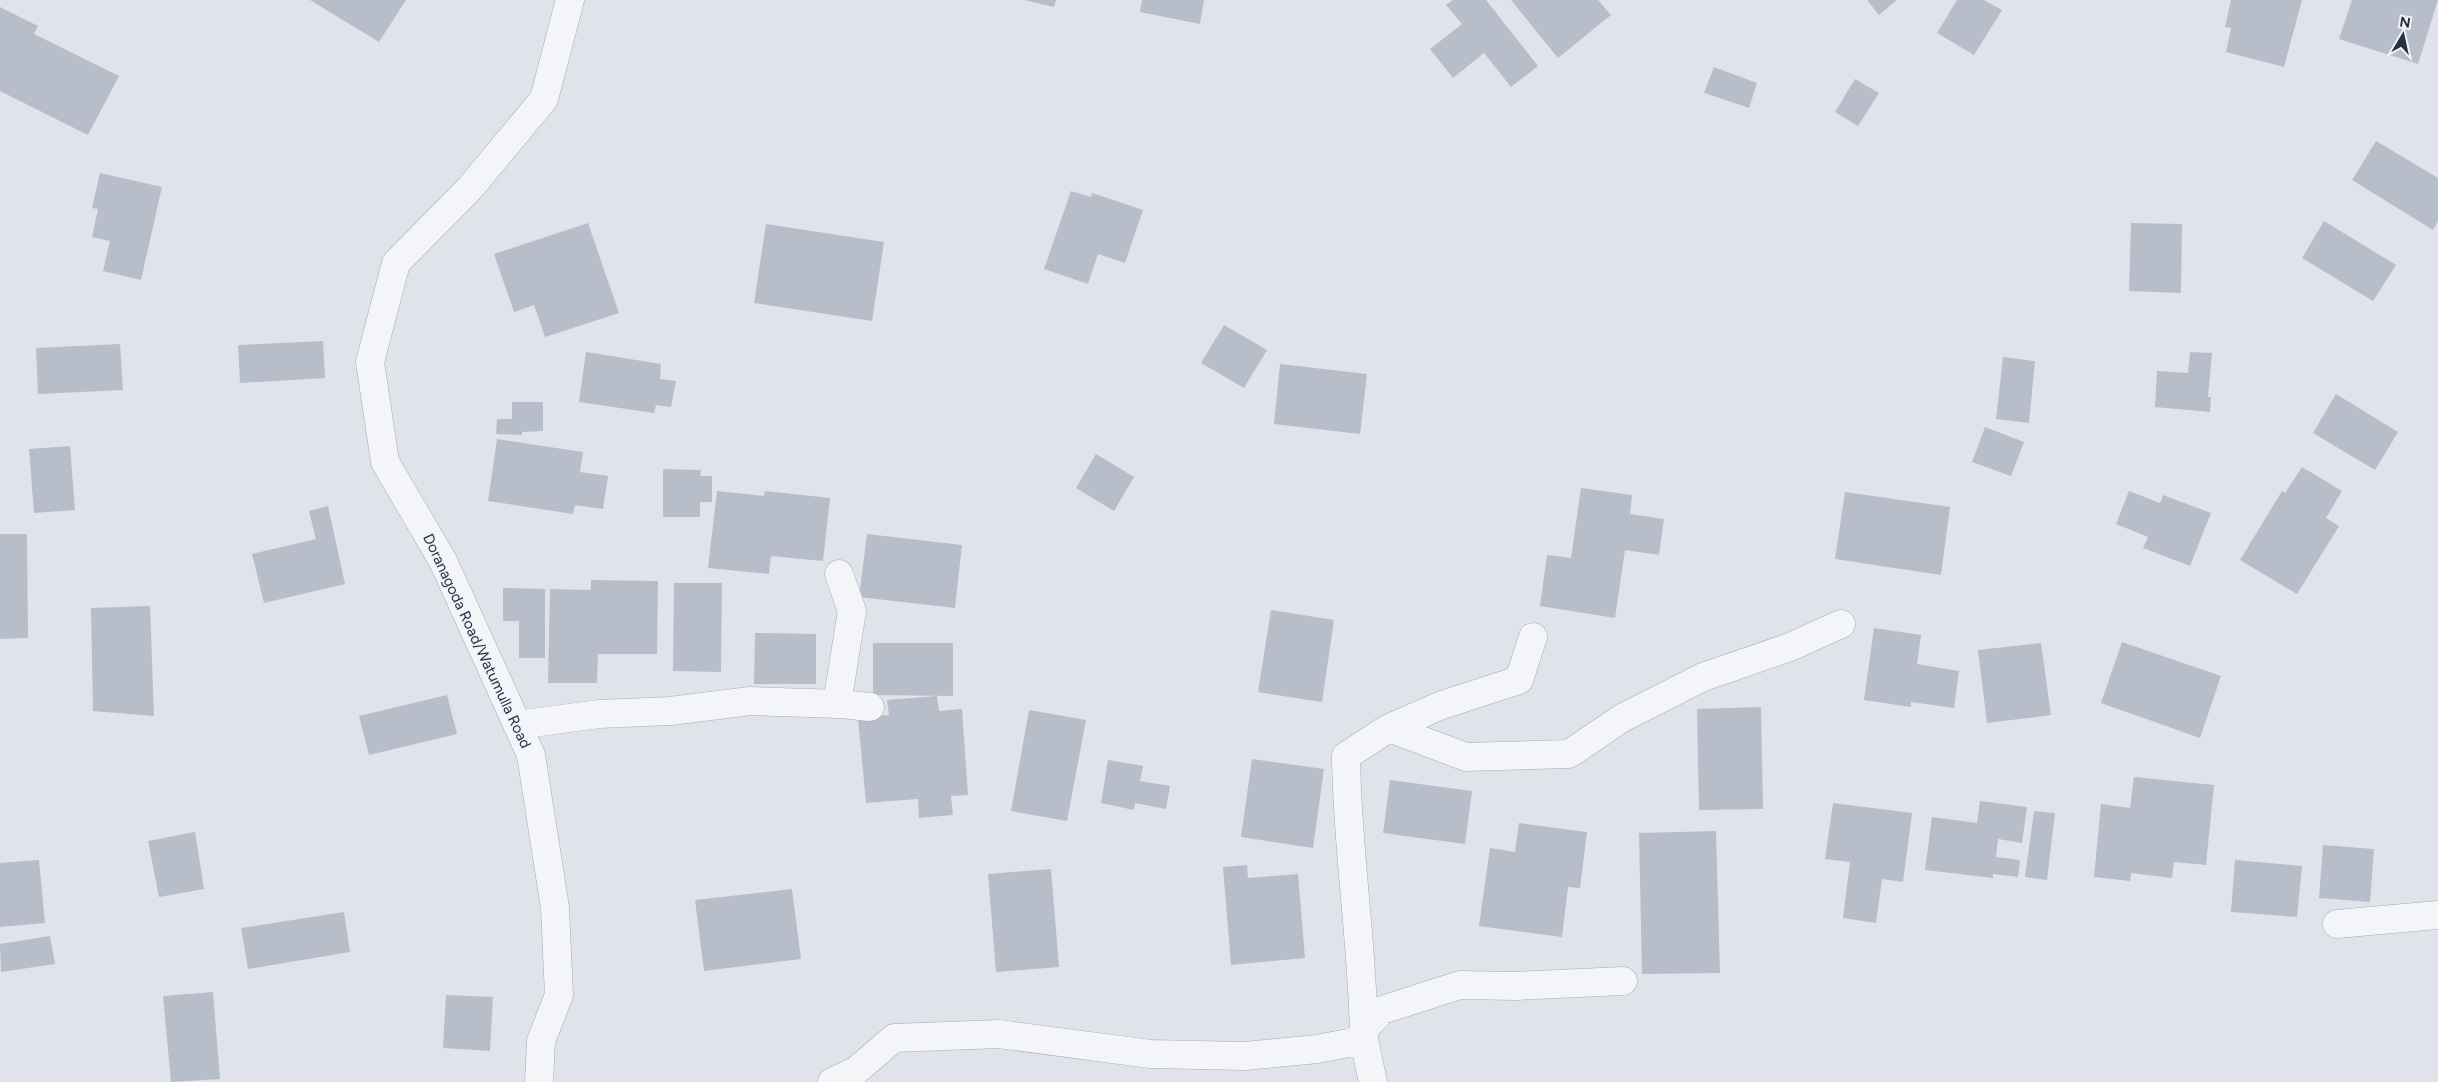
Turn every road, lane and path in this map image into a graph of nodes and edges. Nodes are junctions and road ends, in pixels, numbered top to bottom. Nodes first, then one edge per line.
1 (570, 0) edge
2 (840, 574) dead end
3 (1841, 624) dead end
4 (1533, 637) dead end
5 (833, 704) junction
6 (870, 707) dead end
7 (517, 725) junction
8 (1389, 728) junction
9 (2438, 915) edge
10 (2337, 924) dead end
11 (1623, 981) dead end
12 (1364, 1034) junction
13 (539, 1082) edge
14 (832, 1082) edge
15 (1373, 1082) edge

1 - 7 street, Doranagoda Road/Watumulla Road
2 - 5 street
3 - 8 street
4 - 8 street
5 - 6 street
5 - 7 street
7 - 13 street, Doranagoda Road/Watumulla Road
8 - 12 street
9 - 10 street
11 - 12 street
12 - 14 street
12 - 15 street

